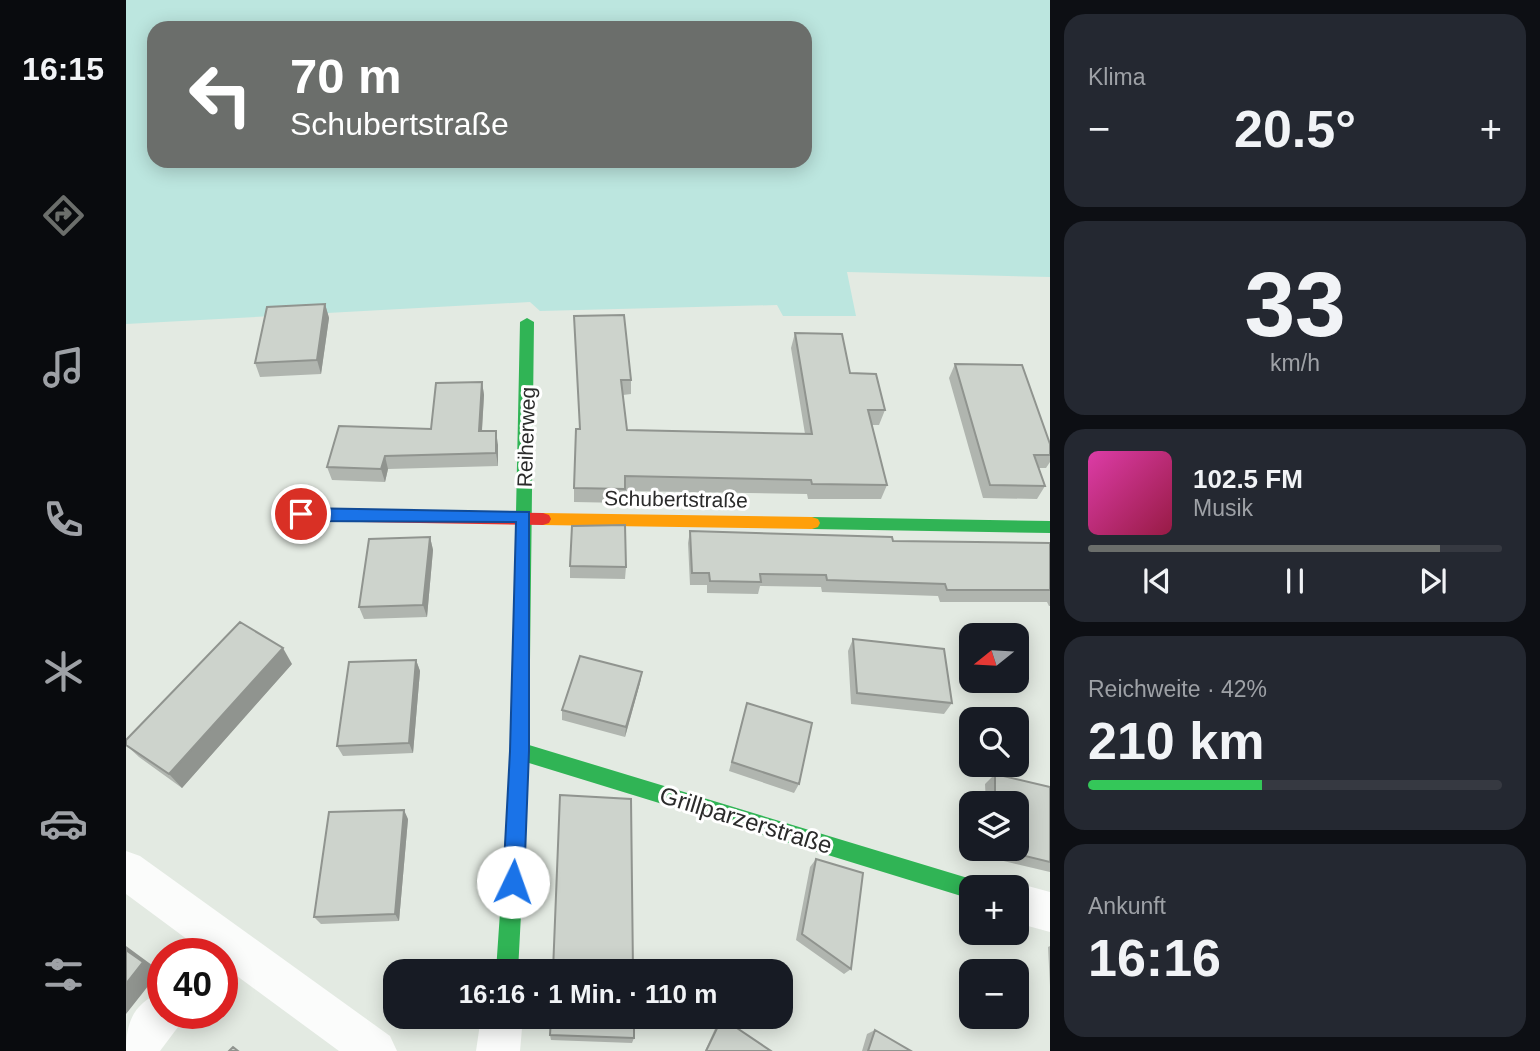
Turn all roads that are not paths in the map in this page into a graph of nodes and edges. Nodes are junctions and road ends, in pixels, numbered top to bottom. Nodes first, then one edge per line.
1 (527, 322) dead end
2 (301, 514) dead end
3 (524, 516) junction
4 (1050, 527) edge
5 (520, 751) junction
6 (126, 870) edge
7 (959, 885) edge
8 (1029, 906) edge
9 (1050, 912) edge
10 (204, 938) edge
11 (508, 959) edge
12 (238, 962) edge
13 (150, 1029) edge
14 (501, 1029) edge
15 (133, 1051) edge
16 (375, 1051) edge
17 (498, 1051) edge

1 - 3 street, Reiherweg
2 - 3 street, Schubertstraße
3 - 4 street, Schubertstraße
3 - 5 street, Reiherweg
5 - 7 street, Grillparzerstraße
5 - 11 street, Reiherweg
6 - 10 street
8 - 9 street
12 - 16 street
13 - 15 street
14 - 17 street

